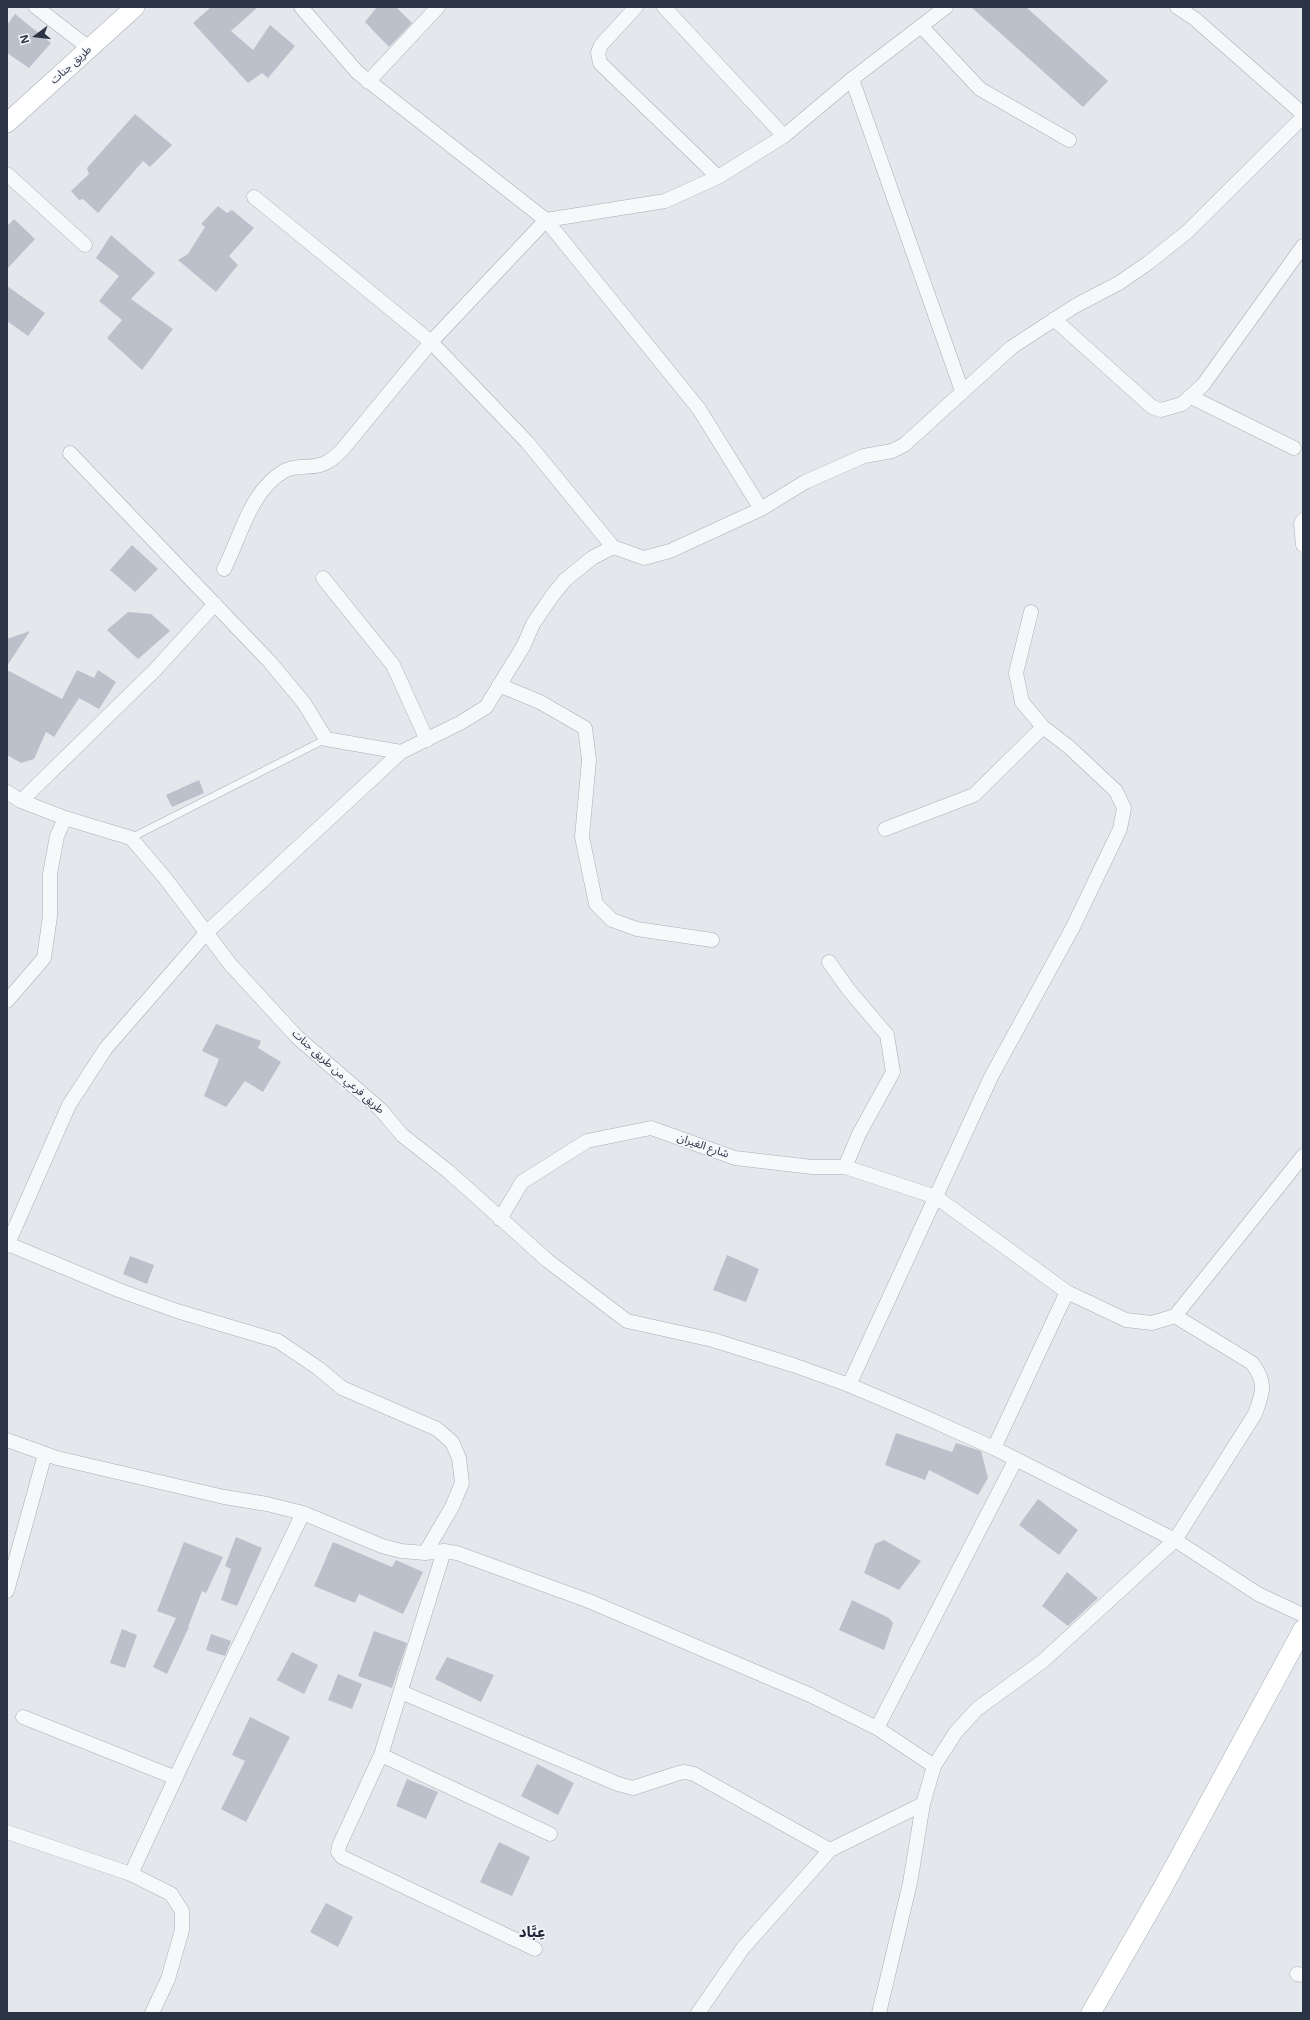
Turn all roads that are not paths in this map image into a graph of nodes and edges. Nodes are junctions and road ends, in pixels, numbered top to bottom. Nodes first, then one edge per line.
1 (36, 7) edge
2 (135, 7) edge
3 (301, 7) edge
4 (438, 7) edge
5 (636, 7) edge
6 (664, 7) edge
7 (946, 7) edge
8 (1177, 7) edge
9 (921, 26) junction
10 (89, 48) junction
11 (852, 79) junction
12 (368, 82) junction
13 (1303, 114) edge
14 (1303, 117) edge
15 (7, 123) edge
16 (784, 136) junction
17 (1069, 140) dead end
18 (7, 174) edge
19 (718, 177) junction
20 (254, 197) dead end
21 (546, 220) junction
22 (85, 245) dead end
23 (1303, 246) edge
24 (1054, 319) junction
25 (431, 342) junction
26 (962, 391) junction
27 (1191, 397) junction
28 (1294, 448) dead end
29 (70, 453) dead end
30 (761, 509) junction
31 (1303, 520) edge
32 (1303, 545) edge
33 (613, 547) junction
34 (224, 569) dead end
35 (323, 578) dead end
36 (215, 604) junction
37 (1031, 612) dead end
38 (499, 685) junction
39 (1043, 727) junction
40 (326, 739) junction
41 (427, 740) junction
42 (401, 752) junction
43 (7, 792) edge
44 (21, 801) junction
45 (65, 818) junction
46 (885, 829) dead end
47 (130, 838) junction
48 (206, 933) junction
49 (712, 940) dead end
50 (829, 962) dead end
51 (7, 1001) edge
52 (1303, 1156) edge
53 (845, 1167) junction
54 (936, 1197) junction
55 (500, 1220) junction
56 (8, 1245) edge
57 (1067, 1292) junction
58 (1175, 1316) junction
59 (849, 1385) junction
60 (7, 1440) edge
61 (994, 1448) junction
62 (45, 1454) junction
63 (1016, 1459) junction
64 (303, 1513) junction
65 (1175, 1540) junction
66 (444, 1551) junction
67 (425, 1553) junction
68 (7, 1591) edge
69 (1303, 1615) edge
70 (1303, 1629) edge
71 (401, 1692) junction
72 (23, 1717) dead end
73 (877, 1728) junction
74 (381, 1755) junction
75 (934, 1766) junction
76 (176, 1778) junction
77 (923, 1804) junction
78 (7, 1832) edge
79 (550, 1834) dead end
80 (830, 1850) junction
81 (131, 1874) junction
82 (534, 1949) dead end
83 (152, 2013) edge
84 (698, 2013) edge
85 (879, 2013) edge
86 (1091, 2013) edge

1 - 10 street
2 - 10 street, طريق جنات
3 - 12 street
4 - 12 street
5 - 19 street
6 - 16 street
7 - 9 street
8 - 13 street
9 - 11 street
9 - 17 street
10 - 15 street, طريق جنات
11 - 16 street
11 - 26 street
12 - 21 street
14 - 24 street
16 - 19 street
18 - 22 street
19 - 21 street
20 - 25 street
21 - 25 street
21 - 30 street
23 - 27 street
24 - 26 street
24 - 27 street
25 - 33 street
25 - 34 street
26 - 30 street
27 - 28 street
29 - 36 street
30 - 33 street
31 - 32 street
33 - 38 street
35 - 41 street
36 - 40 street
36 - 44 street
37 - 39 street
38 - 41 street
38 - 49 street
39 - 46 street
39 - 54 street
40 - 42 street
40 - 47 lane
41 - 42 street
42 - 48 street
43 - 44 street
44 - 45 street
45 - 47 street
45 - 51 street
47 - 48 street, طريق فرعي من طريق جنات
48 - 55 street, طريق فرعي من طريق جنات
48 - 56 street
50 - 53 street
52 - 58 street
53 - 54 street, شارع الغيران
53 - 55 street, شارع الغيران
54 - 57 street, شارع الغيران
54 - 59 street
55 - 59 street, طريق فرعي من طريق جنات
56 - 67 street
57 - 58 street, شارع الغيران
57 - 61 street
58 - 65 street
59 - 61 street, طريق فرعي من طريق جنات
60 - 62 street
61 - 63 street, طريق فرعي من طريق جنات
62 - 64 street
62 - 68 street
63 - 65 street, طريق فرعي من طريق جنات
63 - 73 street
64 - 67 street
64 - 76 street
65 - 69 street, طريق فرعي من طريق جنات
65 - 75 street
66 - 67 street
66 - 71 street
66 - 73 street
70 - 86 street
71 - 74 street
71 - 80 street
72 - 76 street
73 - 75 street
74 - 79 street
74 - 82 street
75 - 77 street
76 - 81 street
77 - 80 street
77 - 85 street
78 - 81 street
80 - 84 street
81 - 83 street

